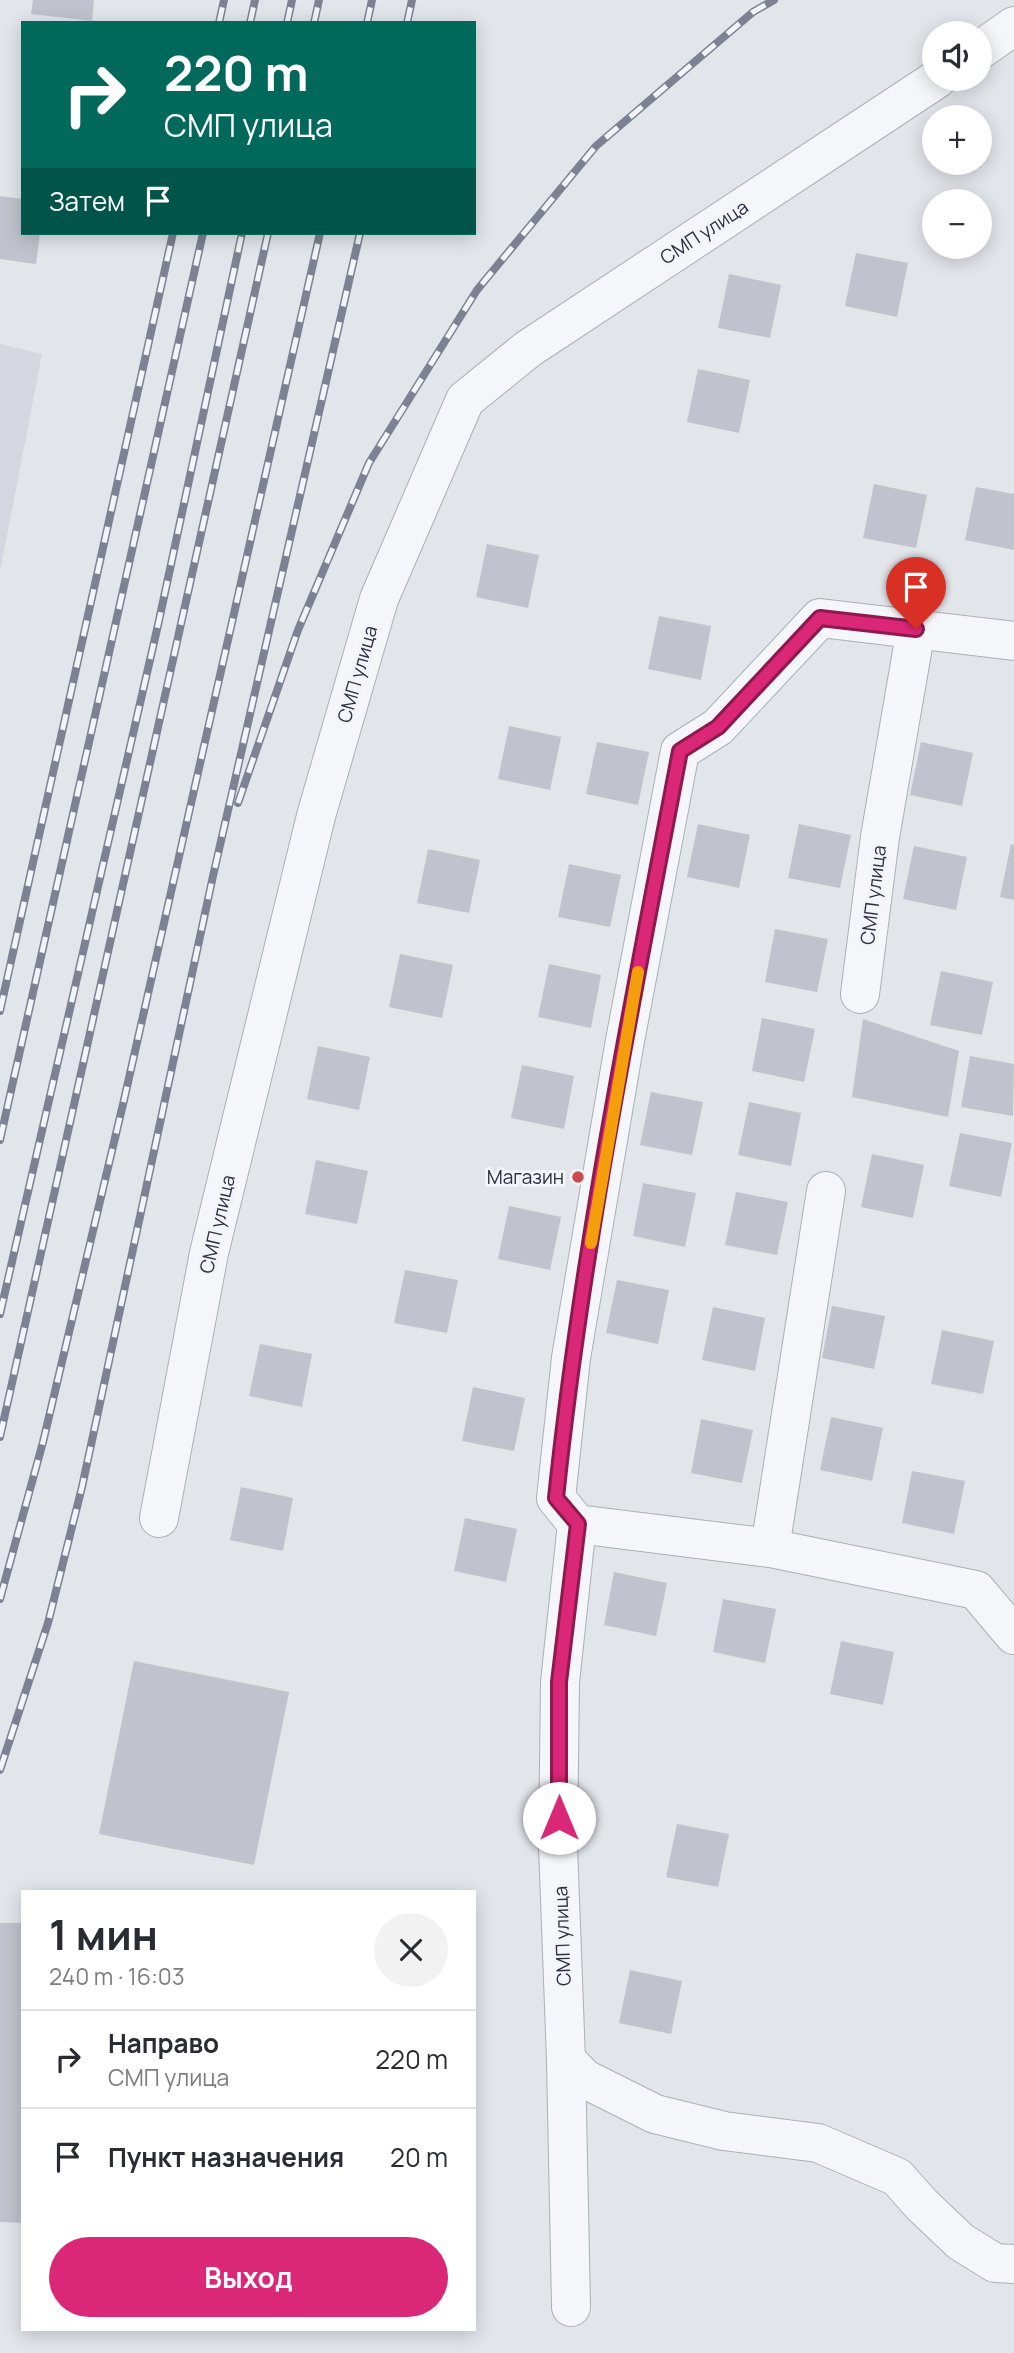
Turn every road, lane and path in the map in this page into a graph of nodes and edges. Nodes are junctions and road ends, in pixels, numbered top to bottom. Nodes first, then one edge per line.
1 (1014, 26) edge
2 (992, 42) edge
3 (922, 89) edge
4 (916, 629) junction
5 (1014, 641) edge
6 (860, 994) dead end
7 (827, 1191) dead end
8 (159, 1518) dead end
9 (578, 1524) junction
10 (770, 1548) junction
11 (1013, 1624) edge
12 (566, 2060) junction
13 (1014, 2264) edge
14 (571, 2308) dead end

1 - 2 street
3 - 8 street, СМП улица
4 - 5 street
4 - 6 street, СМП улица
4 - 9 street
7 - 10 street
9 - 10 street
9 - 12 street, СМП улица
10 - 11 street
12 - 13 street
12 - 14 street, СМП улица

